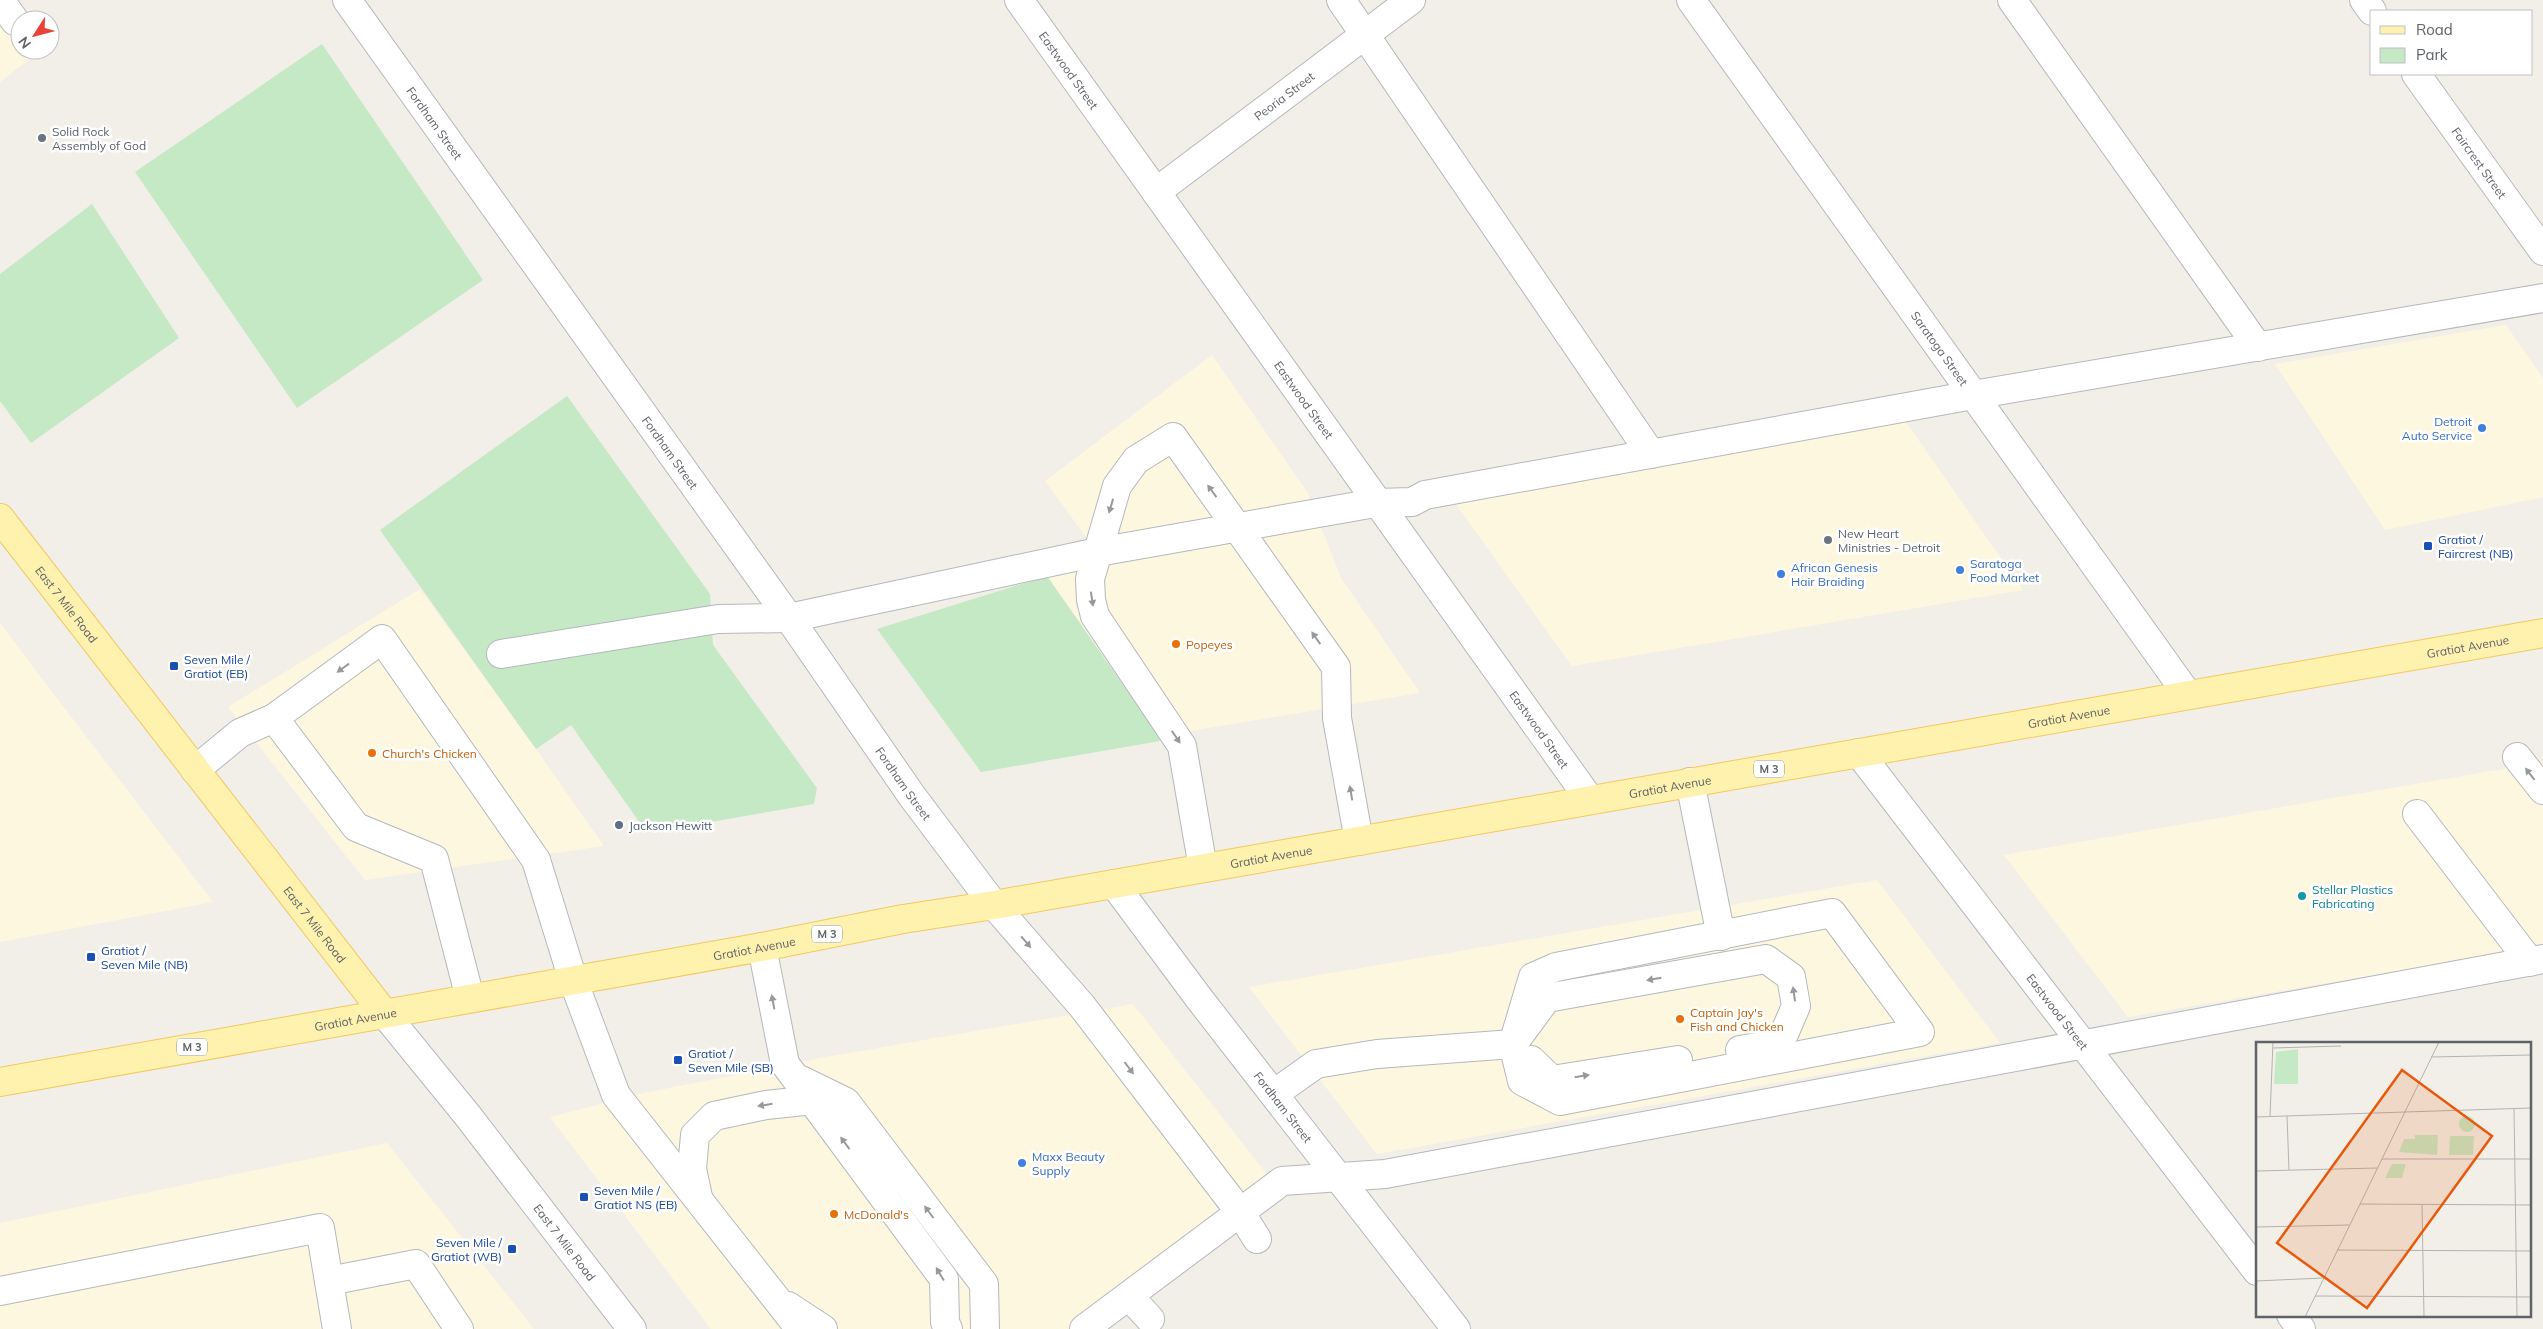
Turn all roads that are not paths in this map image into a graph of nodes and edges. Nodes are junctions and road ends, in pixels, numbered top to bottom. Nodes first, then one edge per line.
1 (347, 0) edge
2 (1019, 0) edge
3 (1341, 0) edge
4 (1410, 0) edge
5 (1691, 0) edge
6 (2012, 0) edge
7 (1365, 34) junction
8 (2417, 75) edge
9 (1156, 192) junction
10 (2543, 251) edge
11 (2543, 298) edge
12 (2258, 347) junction
13 (1973, 395) junction
14 (1651, 454) junction
15 (1376, 502) junction
16 (0, 518) edge
17 (1238, 527) junction
18 (1098, 552) junction
19 (789, 618) junction
20 (2543, 633) edge
21 (501, 654) dead end
22 (2188, 696) junction
23 (274, 718) junction
24 (1860, 753) junction
25 (2517, 757) dead end
26 (195, 770) junction
27 (1690, 782) junction
28 (2543, 790) edge
29 (1590, 800) junction
30 (2417, 814) dead end
31 (1359, 841) junction
32 (1203, 868) junction
33 (1114, 884) junction
34 (994, 905) junction
35 (1721, 936) junction
36 (762, 947) junction
37 (2536, 961) edge
38 (573, 980) junction
39 (470, 998) junction
40 (384, 1013) junction
41 (2083, 1043) junction
42 (1513, 1044) junction
43 (797, 1079) junction
44 (0, 1082) edge
45 (1275, 1093) junction
46 (814, 1100) junction
47 (1339, 1177) junction
48 (698, 1198) junction
49 (1240, 1212) junction
50 (1257, 1239) dead end
51 (2256, 1270) edge
52 (329, 1281) junction
53 (0, 1291) edge
54 (1129, 1296) junction
55 (778, 1300) junction
56 (2292, 1316) edge
57 (1150, 1319) dead end
58 (943, 1327) edge
59 (337, 1329) edge
60 (459, 1329) edge
61 (632, 1329) edge
62 (800, 1329) edge
63 (824, 1329) edge
64 (985, 1329) edge
65 (1084, 1329) edge
66 (1456, 1329) edge
67 (2301, 1329) edge

1 - 19 street, Fordham Street
2 - 9 street, Eastwood Street
3 - 7 street
4 - 7 street, Peoria Street
5 - 13 street, Saratoga Street
6 - 12 street
7 - 9 street, Peoria Street
7 - 14 street
8 - 10 street, Faircrest Street
9 - 15 street, Eastwood Street
11 - 12 street
12 - 13 street
13 - 14 street
13 - 22 street, Saratoga Street
14 - 15 street
15 - 17 street
15 - 29 street, Eastwood Street
16 - 26 main road, East 7 Mile Road
17 - 18 street
17 -> 18 street
31 -> 17 street
18 - 19 street
18 -> 32 street
19 - 21 street
19 - 34 street, Fordham Street
20 - 22 main road, Gratiot Avenue / M 3
22 - 24 main road, Gratiot Avenue / M 3
23 - 26 street
38 -> 23 street
23 - 39 street
24 - 27 main road, Gratiot Avenue / M 3
24 - 41 street, Eastwood Street
28 -> 25 street
26 - 40 main road, East 7 Mile Road
27 - 29 main road, Gratiot Avenue / M 3
27 - 35 street
29 - 31 main road, Gratiot Avenue / M 3
30 - 37 street
31 - 32 main road, Gratiot Avenue / M 3
32 - 33 main road, Gratiot Avenue / M 3
33 - 34 main road, Gratiot Avenue / M 3
33 - 45 street, Fordham Street
34 - 36 main road, Gratiot Avenue / M 3
34 -> 49 street, Fordham Street
35 - 42 street
35 - 42 street
36 - 38 main road, Gratiot Avenue / M 3
43 -> 36 street
37 - 41 street
38 - 39 main road, Gratiot Avenue / M 3
38 - 48 street
39 - 40 main road, Gratiot Avenue / M 3
40 - 44 main road, Gratiot Avenue / M 3
40 - 61 street, East 7 Mile Road
41 - 47 street
41 - 51 street, Eastwood Street
42 -> 42 street
42 - 45 street
43 - 46 street
64 -> 43 street
45 - 47 street, Fordham Street
46 -> 48 street
58 -> 46 street
47 - 49 street
47 - 66 street, Fordham Street
48 - 55 street
49 - 50 street, Fordham Street
49 - 54 street
52 - 53 street
52 - 59 street
52 - 60 street
54 - 57 street
54 - 65 street
55 - 62 street
55 - 63 street
56 - 67 street

